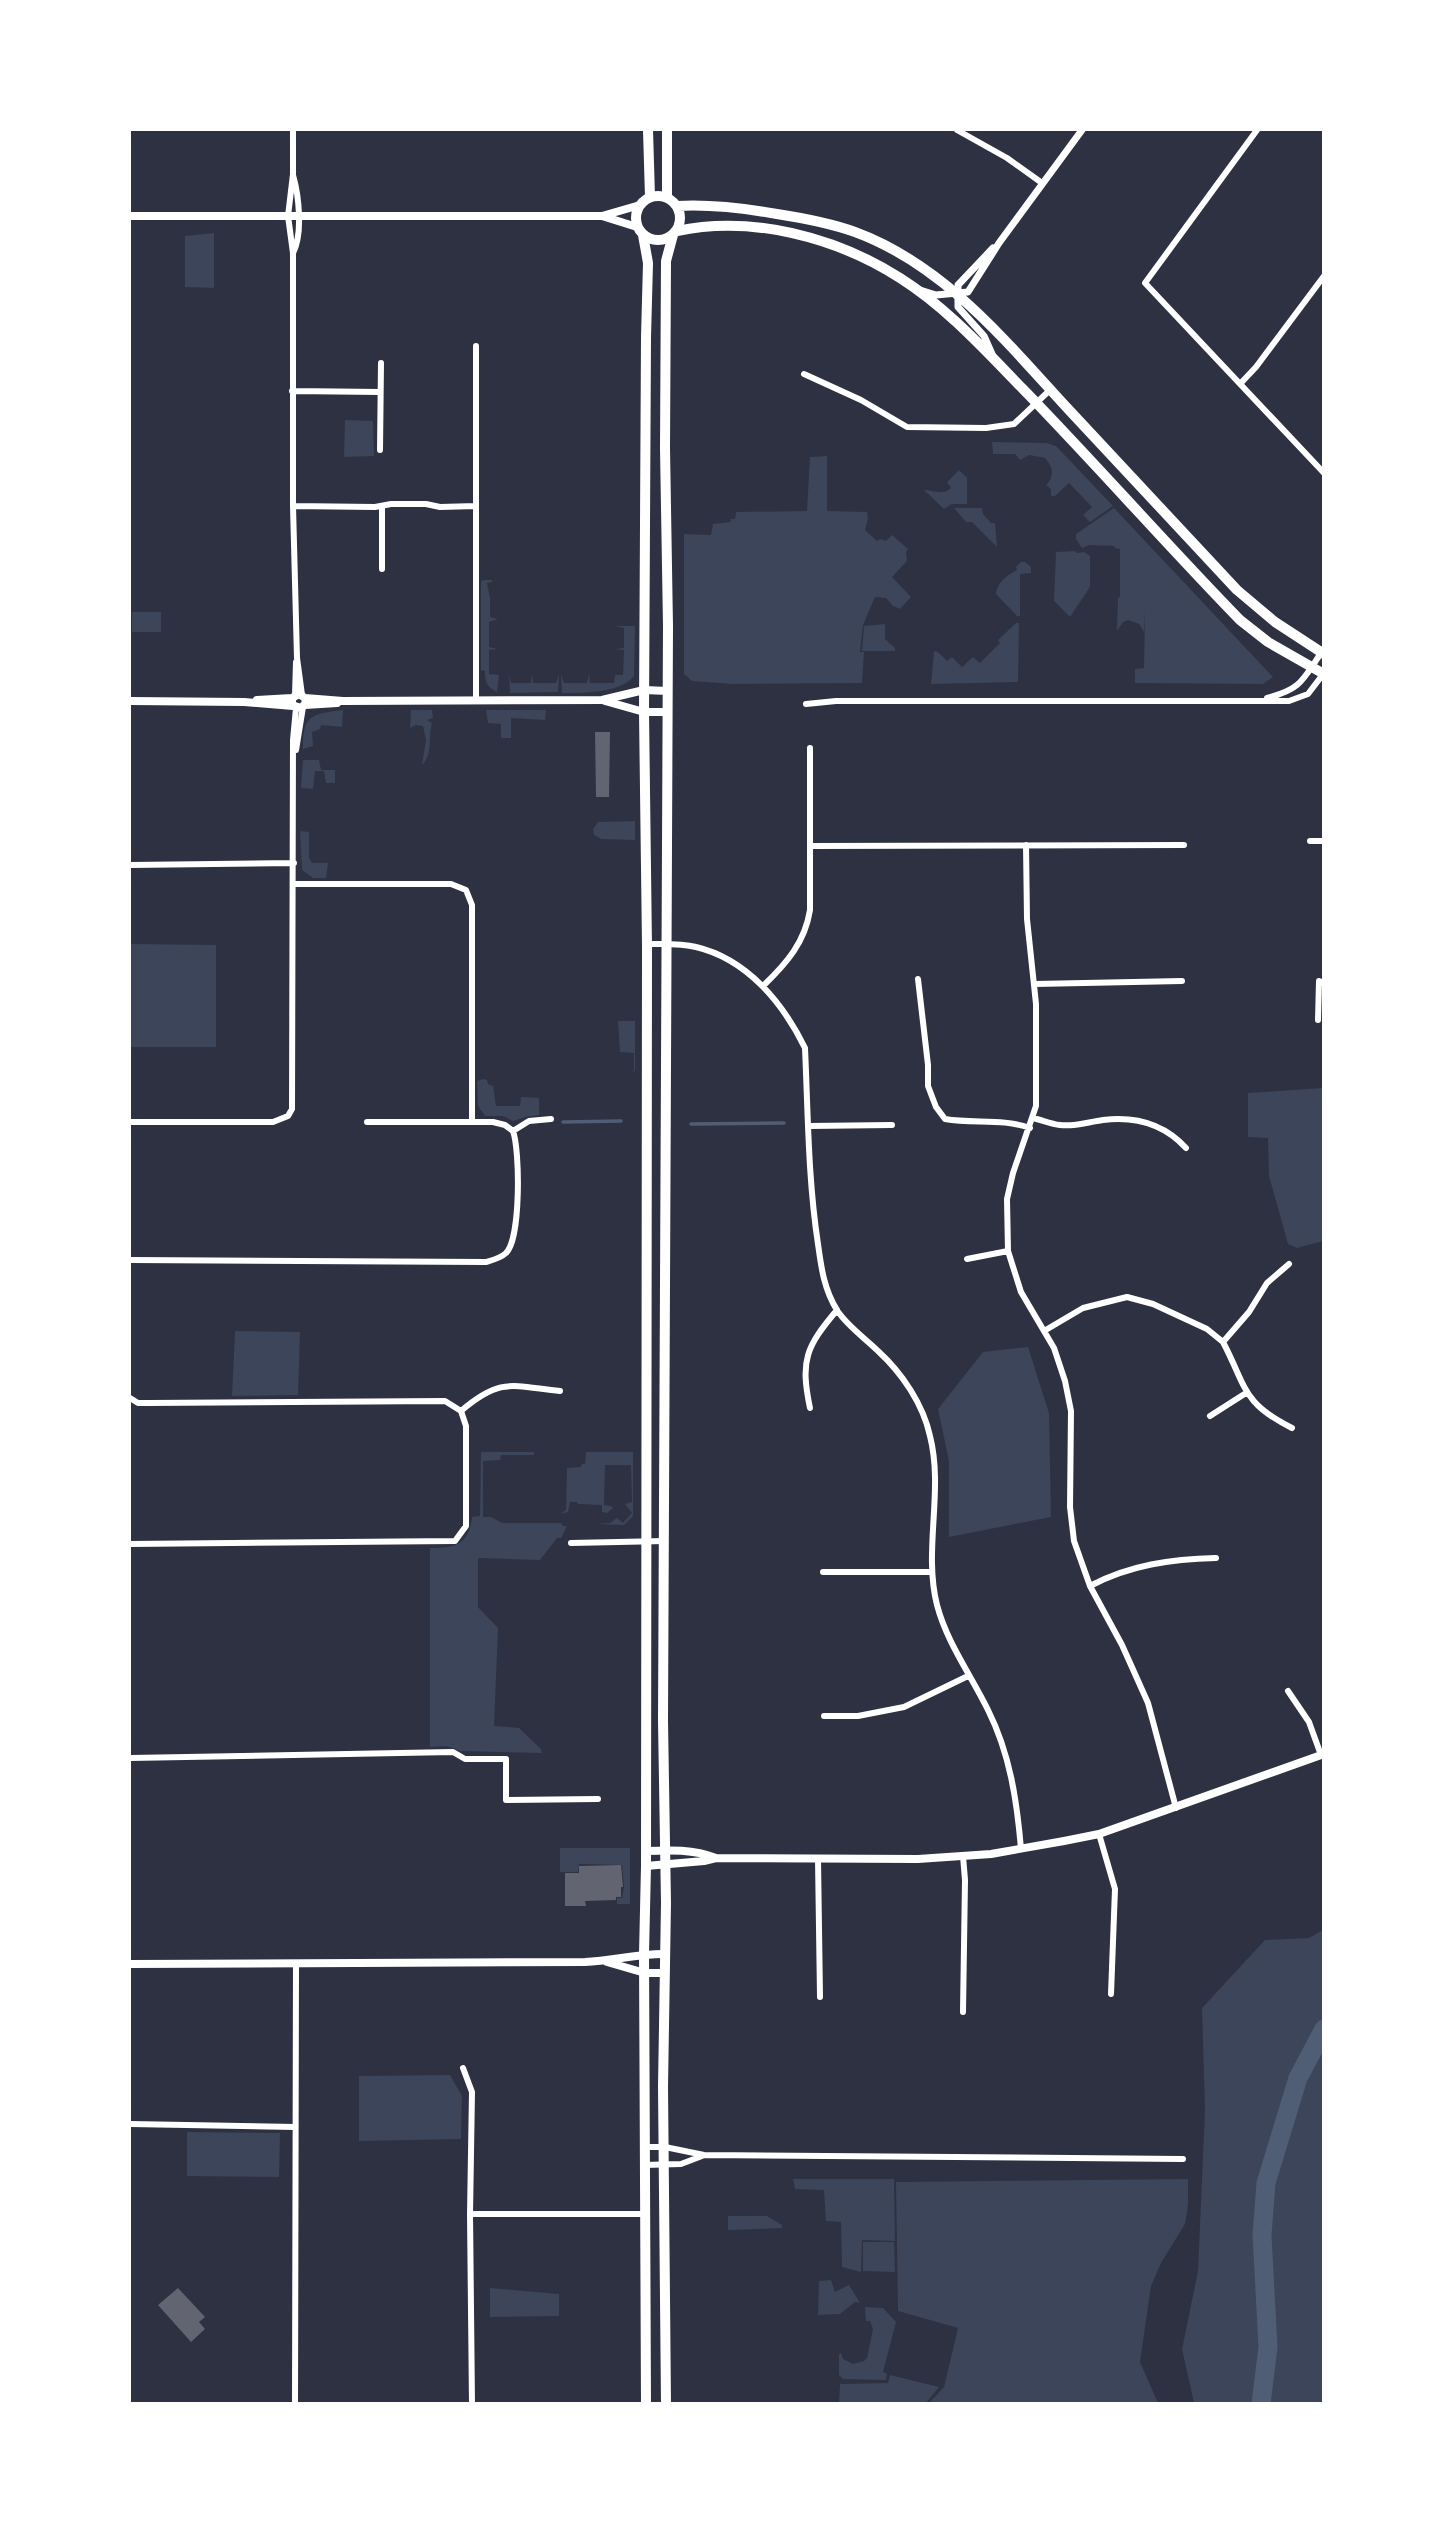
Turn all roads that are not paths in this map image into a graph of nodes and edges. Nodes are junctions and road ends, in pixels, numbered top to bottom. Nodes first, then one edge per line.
1 (293, 130) edge
2 (648, 130) edge
3 (667, 130) edge
4 (957, 130) edge
5 (1082, 130) edge
6 (1257, 130) edge
7 (1042, 183) junction
8 (650, 197) junction
9 (667, 198) junction
10 (640, 205) junction
11 (677, 206) junction
12 (130, 216) edge
13 (603, 216) junction
14 (293, 217) junction
15 (640, 231) junction
16 (675, 233) junction
17 (999, 243) junction
18 (1324, 276) edge
19 (915, 288) junction
20 (958, 294) junction
21 (476, 346) dead end
22 (994, 359) junction
23 (381, 363) dead end
24 (804, 374) dead end
25 (1240, 384) junction
26 (292, 390) junction
27 (1051, 390) junction
28 (380, 392) junction
29 (1037, 403) junction
30 (380, 450) dead end
31 (1324, 473) edge
32 (293, 506) junction
33 (382, 506) junction
34 (476, 506) junction
35 (382, 569) dead end
36 (1322, 654) edge
37 (1311, 668) junction
38 (1323, 674) edge
39 (644, 690) junction
40 (667, 691) junction
41 (602, 700) junction
42 (130, 701) edge
43 (476, 701) junction
44 (1258, 701) junction
45 (299, 702) junction
46 (806, 704) dead end
47 (644, 712) junction
48 (667, 712) junction
49 (810, 748) dead end
50 (1310, 841) dead end
51 (1324, 841) edge
52 (1026, 845) junction
53 (1184, 845) dead end
54 (810, 846) junction
55 (294, 863) junction
56 (130, 865) edge
57 (294, 884) junction
58 (647, 944) junction
59 (666, 944) junction
60 (918, 979) dead end
61 (1182, 981) dead end
62 (1324, 983) edge
63 (1035, 984) junction
64 (763, 986) junction
65 (1318, 1020) dead end
66 (1033, 1118) junction
67 (551, 1119) dead end
68 (130, 1122) edge
69 (367, 1122) dead end
70 (472, 1122) junction
71 (892, 1125) dead end
72 (809, 1126) junction
73 (1030, 1128) junction
74 (513, 1131) junction
75 (1186, 1148) dead end
76 (1008, 1251) junction
77 (967, 1259) dead end
78 (130, 1260) edge
79 (1289, 1264) dead end
80 (837, 1310) junction
81 (1044, 1331) junction
82 (1223, 1342) junction
83 (561, 1391) dead end
84 (1246, 1393) junction
85 (130, 1398) edge
86 (810, 1408) dead end
87 (461, 1411) junction
88 (1210, 1416) dead end
89 (1292, 1428) dead end
90 (645, 1541) junction
91 (665, 1541) junction
92 (571, 1543) dead end
93 (130, 1544) edge
94 (1216, 1558) dead end
95 (823, 1572) dead end
96 (932, 1572) junction
97 (1090, 1586) junction
98 (968, 1676) junction
99 (1288, 1691) dead end
100 (824, 1716) dead end
101 (1322, 1755) edge
102 (130, 1758) edge
103 (598, 1799) dead end
104 (1177, 1808) junction
105 (1099, 1834) junction
106 (1021, 1849) junction
107 (664, 1850) junction
108 (646, 1851) junction
109 (963, 1856) junction
110 (716, 1858) junction
111 (818, 1859) junction
112 (664, 1865) junction
113 (646, 1866) junction
114 (644, 1954) junction
115 (663, 1954) junction
116 (604, 1962) junction
117 (296, 1963) junction
118 (130, 1964) edge
119 (645, 1973) junction
120 (663, 1973) junction
121 (1111, 1994) dead end
122 (820, 1997) dead end
123 (964, 2012) dead end
124 (463, 2068) dead end
125 (130, 2124) edge
126 (295, 2127) junction
127 (644, 2147) junction
128 (665, 2147) junction
129 (704, 2155) junction
130 (1183, 2159) dead end
131 (644, 2165) junction
132 (666, 2165) junction
133 (470, 2214) junction
134 (645, 2214) junction
135 (295, 2403) edge
136 (472, 2403) edge
137 (646, 2403) edge
138 (666, 2403) edge

1 - 14 street
2 - 8 main road
3 - 9 main road
4 - 7 street
5 - 7 street
6 - 25 street
7 - 17 street
8 - 9 main road
8 - 10 main road
9 - 11 main road
10 - 13 main road
10 - 15 main road
11 - 16 main road
11 - 20 main road
12 - 14 main road
13 - 14 main road
13 - 15 main road
14 - 26 street
15 - 16 main road
15 - 39 main road
16 - 19 main road
16 - 40 main road
17 - 20 street
17 - 20 street
18 - 25 street
19 - 20 street
19 - 22 main road
20 - 22 street
20 - 27 main road
21 - 34 street
22 - 29 main road
23 - 28 street
24 - 29 street
25 - 31 street
26 - 28 street
26 - 32 street
27 - 29 street
27 - 36 main road
28 - 30 street
29 - 37 main road
32 - 33 street
32 - 45 street
33 - 34 street
33 - 35 street
34 - 43 street
36 - 37 street
37 - 38 main road
37 - 44 street
38 - 44 street
39 - 40 main road
39 - 41 main road
39 - 47 main road
40 - 48 main road
41 - 43 main road
41 - 47 main road
42 - 45 main road
43 - 45 main road
44 - 46 street
45 - 55 street
47 - 48 main road
47 - 58 main road
48 - 59 main road
49 - 54 street
50 - 51 street
52 - 53 street
52 - 54 street
52 - 63 street
54 - 64 street
55 - 56 street
55 - 57 street
57 - 68 street
57 - 70 street
58 - 59 street
58 - 90 main road
59 - 64 street
59 - 91 main road
60 - 73 street
61 - 63 street
62 - 65 street
63 - 66 street
64 - 72 street
66 - 73 street
66 - 75 street
67 - 74 street
69 - 70 street
70 - 74 street
71 - 72 street
72 - 80 street
73 - 76 street
74 - 78 street
76 - 77 street
76 - 81 street
79 - 82 street
80 - 86 street
80 - 96 street
81 - 82 street
81 - 97 street
82 - 84 street
83 - 87 street
84 - 88 street
84 - 89 street
85 - 87 street
87 - 93 street
90 - 91 street
90 - 92 street
90 - 108 main road
91 - 107 main road
94 - 97 street
95 - 96 street
96 - 98 street
97 - 104 street
98 - 100 street
98 - 106 street
99 - 101 street
101 - 104 main road
102 - 103 street
104 - 105 main road
105 - 106 main road
105 - 121 street
106 - 109 main road
107 - 108 main road
107 - 110 main road
107 - 112 main road
108 - 113 main road
109 - 111 main road
109 - 123 street
110 - 111 main road
110 - 112 main road
111 - 122 street
112 - 113 main road
112 - 115 main road
113 - 114 main road
114 - 115 main road
114 - 116 main road
114 - 119 main road
115 - 120 main road
116 - 117 main road
116 - 119 main road
117 - 118 main road
117 - 126 street
119 - 120 main road
119 - 127 main road
120 - 128 main road
124 - 133 street
125 - 126 street
126 - 135 street
127 - 128 street
127 - 131 main road
128 - 129 street
128 - 132 main road
129 - 130 street
129 - 132 street
131 - 132 street
131 - 134 main road
132 - 138 main road
133 - 134 street
133 - 136 street
134 - 137 main road

